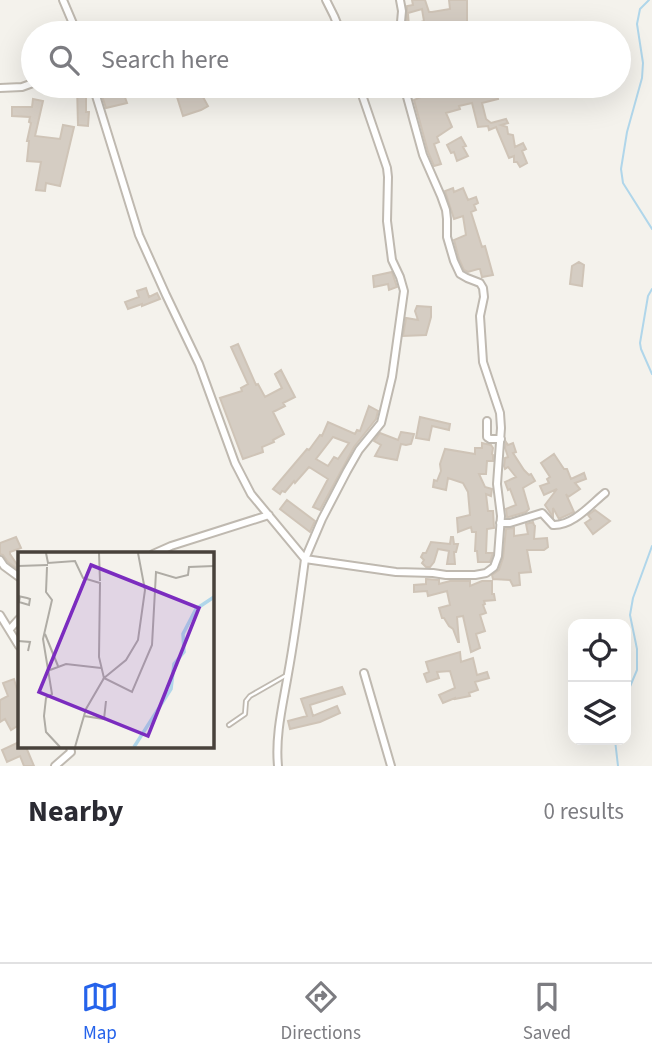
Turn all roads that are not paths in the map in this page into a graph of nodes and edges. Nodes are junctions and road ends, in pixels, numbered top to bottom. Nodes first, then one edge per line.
1 (63, 0) edge
2 (326, 0) edge
3 (400, 0) edge
4 (72, 21) edge
5 (336, 21) edge
6 (401, 21) edge
7 (21, 87) edge
8 (0, 88) edge
9 (97, 98) edge
10 (363, 98) edge
11 (407, 98) edge
12 (488, 421) dead end
13 (501, 439) junction
14 (604, 493) dead end
15 (269, 515) junction
16 (500, 523) junction
17 (157, 552) edge
18 (305, 559) junction
19 (0, 560) edge
20 (18, 576) edge
21 (0, 615) edge
22 (18, 620) edge
23 (10, 629) junction
24 (18, 644) edge
25 (364, 673) dead end
26 (288, 674) junction
27 (229, 724) dead end
28 (70, 748) edge
29 (55, 766) edge
30 (278, 766) edge
31 (391, 766) edge

1 - 4 street
2 - 5 street
3 - 6 street
7 - 8 street
9 - 15 street
10 - 18 street
11 - 13 street
12 - 13 street
13 - 16 street
14 - 16 street
15 - 17 street
15 - 18 street
16 - 18 street
18 - 26 street
19 - 20 street
21 - 23 street
22 - 23 street
23 - 24 street
25 - 31 street
26 - 27 lane
26 - 30 street
28 - 29 street

